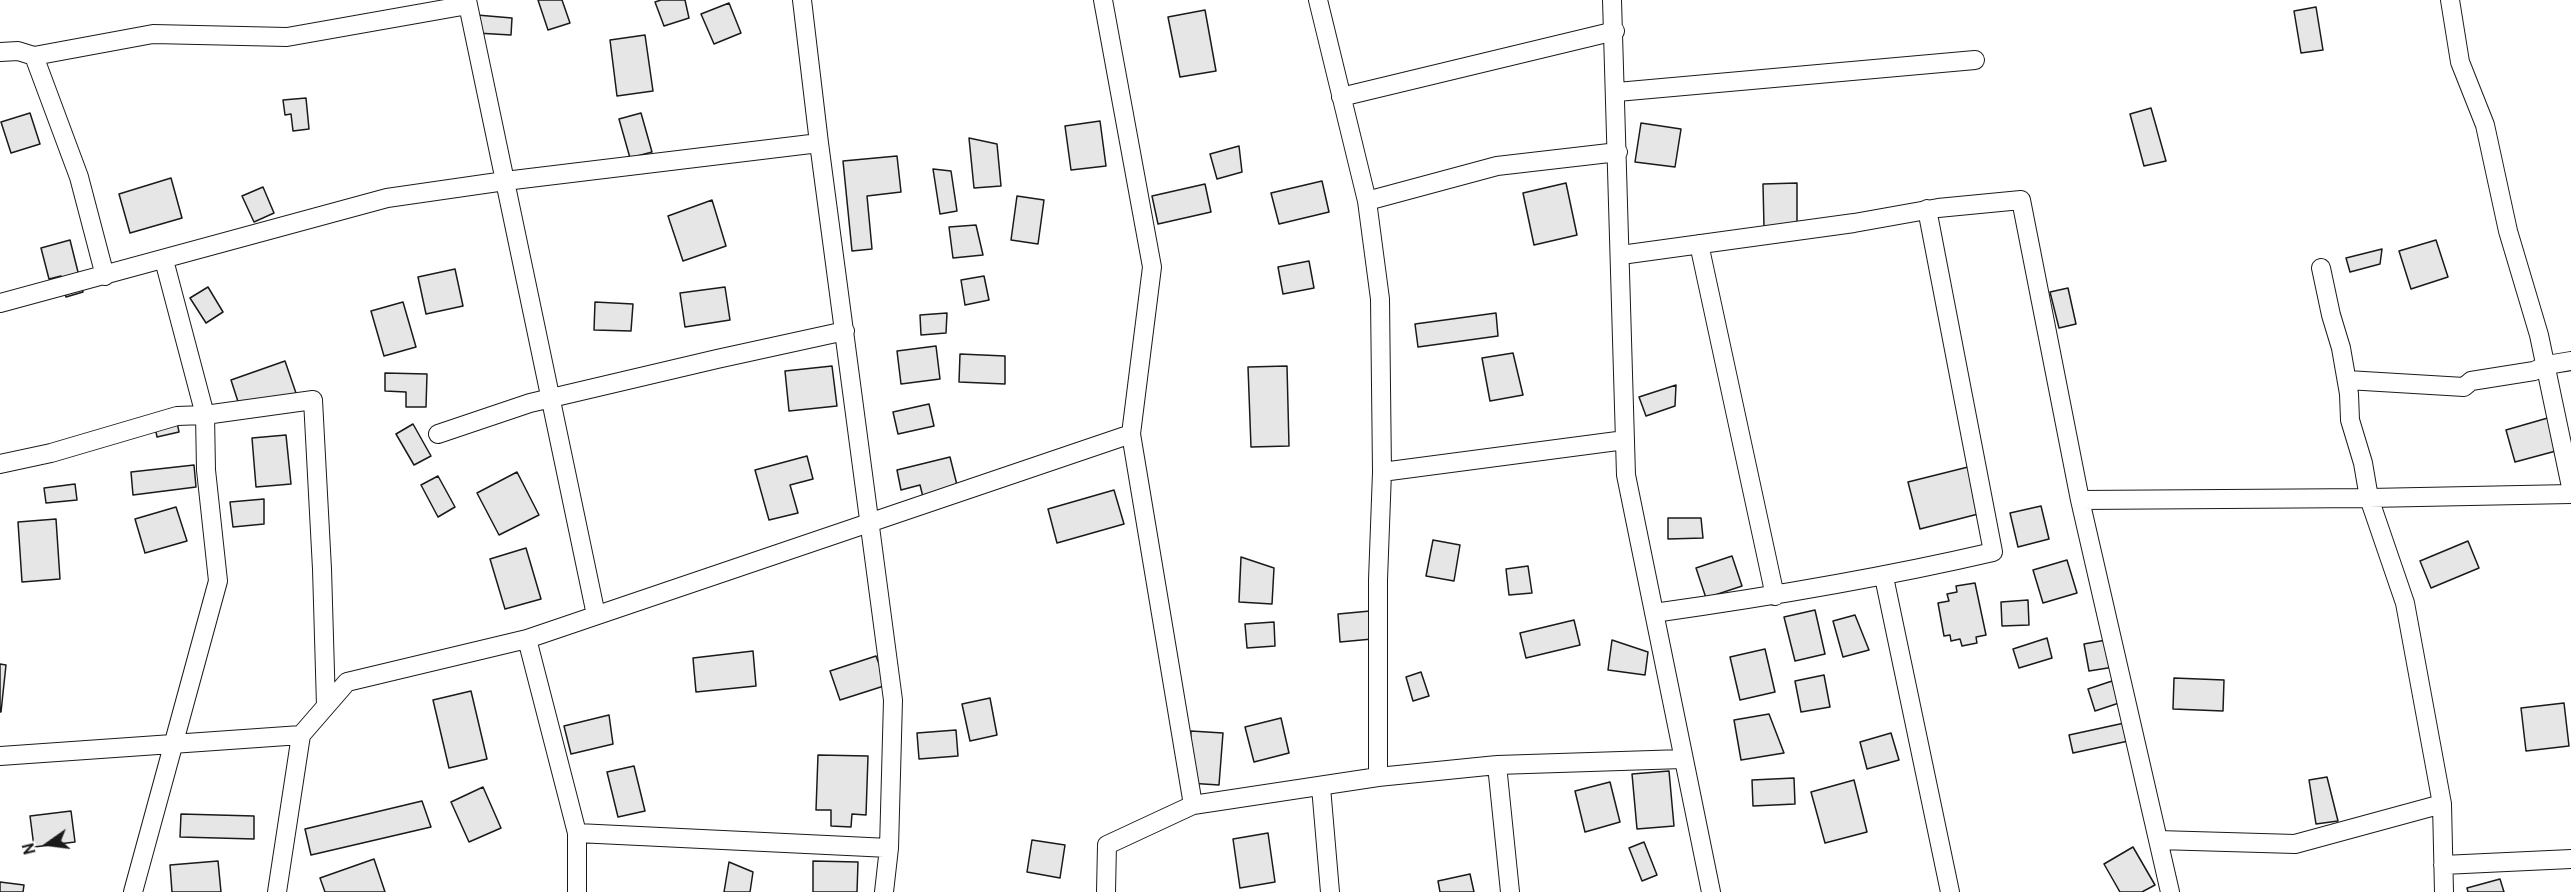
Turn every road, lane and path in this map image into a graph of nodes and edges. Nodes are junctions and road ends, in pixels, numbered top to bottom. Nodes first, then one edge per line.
1 (802, 0) edge
2 (1103, 0) edge
3 (1318, 0) edge
4 (1612, 0) edge
5 (2450, 0) edge
6 (468, 2) edge
7 (1615, 31) junction
8 (0, 52) edge
9 (34, 56) junction
10 (1975, 60) dead end
11 (1617, 92) junction
12 (1341, 97) junction
13 (819, 143) junction
14 (1618, 152) junction
15 (506, 181) junction
16 (1367, 201) junction
17 (1927, 210) junction
18 (1699, 244) junction
19 (1621, 255) junction
20 (164, 260) junction
21 (2321, 268) dead end
22 (105, 276) junction
23 (0, 303) edge
24 (845, 331) junction
25 (2571, 361) edge
26 (2547, 365) junction
27 (2347, 380) junction
28 (551, 400) junction
29 (205, 415) junction
30 (438, 434) dead end
31 (1131, 434) junction
32 (1626, 440) junction
33 (0, 464) edge
34 (1382, 472) junction
35 (2571, 487) edge
36 (2571, 494) edge
37 (2369, 498) junction
38 (2080, 500) junction
39 (869, 521) junction
40 (1884, 577) junction
41 (1775, 596) junction
42 (1654, 613) junction
43 (596, 615) junction
44 (527, 639) junction
45 (326, 706) junction
46 (301, 735) junction
47 (173, 744) junction
48 (0, 756) edge
49 (1683, 759) junction
50 (1497, 765) junction
51 (1378, 777) junction
52 (1321, 787) junction
53 (2442, 804) junction
54 (1193, 805) junction
55 (577, 833) junction
56 (2158, 840) junction
57 (889, 848) junction
58 (2571, 859) edge
59 (2443, 865) junction
60 (133, 892) edge
61 (277, 892) edge
62 (577, 892) edge
63 (884, 892) edge
64 (1106, 892) edge
65 (1330, 892) edge
66 (1510, 892) edge
67 (1711, 892) edge
68 (1950, 892) edge
69 (2170, 892) edge
70 (2444, 892) edge

1 - 13 street
2 - 31 street
3 - 12 street
4 - 7 street
5 - 26 street
6 - 9 street
6 - 15 street
7 - 11 street
7 - 12 street
8 - 9 street
9 - 22 street
10 - 11 street
11 - 14 street
12 - 16 street
13 - 15 street
13 - 24 street
14 - 16 street
14 - 19 street
15 - 20 street
15 - 28 street
16 - 34 street
17 - 18 street
17 - 38 street
17 - 40 street
18 - 19 street
18 - 41 street
19 - 32 street
20 - 22 street
20 - 29 street
21 - 27 street
22 - 23 street
24 - 28 street
24 - 39 street
25 - 26 street
26 - 27 street
26 - 35 street
27 - 37 street
28 - 30 street
28 - 43 street
29 - 33 street
29 - 45 street
29 - 47 street
31 - 39 street
31 - 54 street
32 - 34 street
32 - 42 street
34 - 51 street
36 - 37 street
37 - 38 street
37 - 53 street
38 - 56 street
39 - 43 street
39 - 57 street
40 - 41 street
40 - 68 street
41 - 42 street
42 - 49 street
43 - 44 street
44 - 45 street
44 - 55 street
45 - 46 street
46 - 47 street
46 - 61 street
47 - 48 street
47 - 60 street
49 - 50 street
49 - 67 street
50 - 51 street
50 - 66 street
51 - 52 street
52 - 54 street
52 - 65 street
53 - 56 street
53 - 59 street
54 - 64 street
55 - 57 street
55 - 62 street
56 - 69 street
57 - 63 street
58 - 59 street
59 - 70 street

